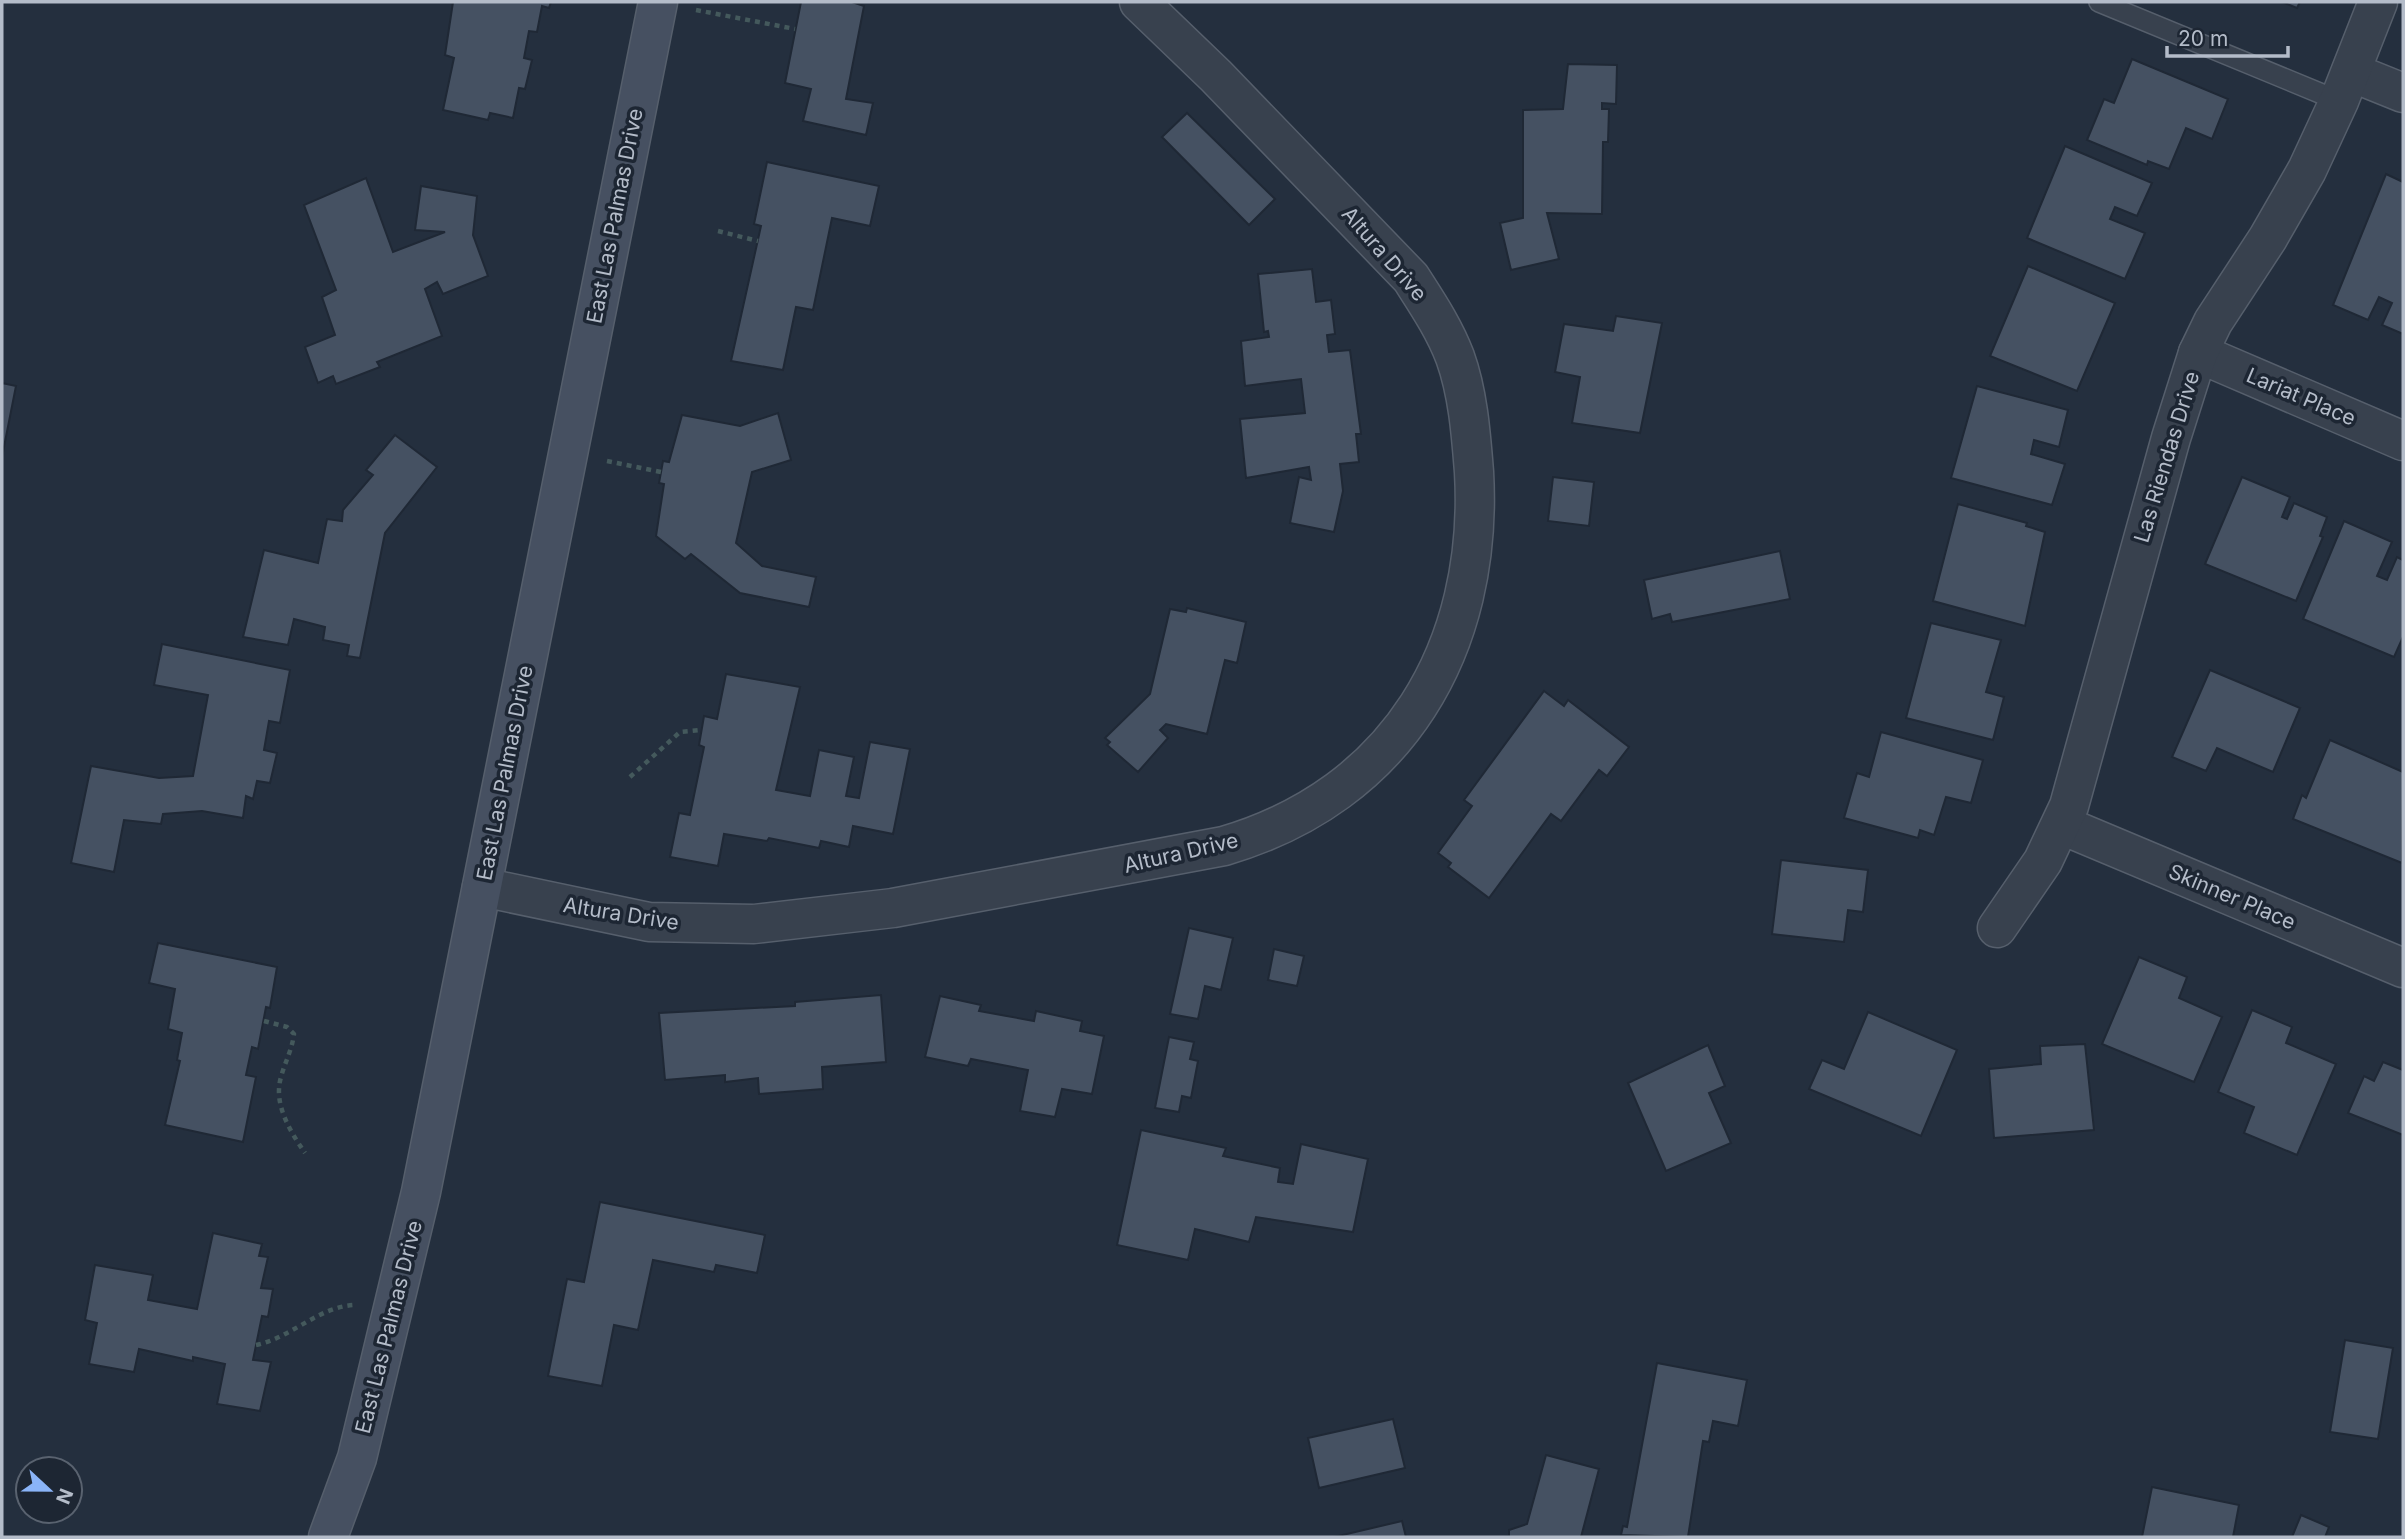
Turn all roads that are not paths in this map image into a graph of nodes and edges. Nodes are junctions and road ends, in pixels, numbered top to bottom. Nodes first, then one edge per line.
1 (658, 2) edge
2 (1139, 2) edge
3 (2099, 2) edge
4 (2378, 2) edge
5 (2344, 86) junction
6 (2403, 93) edge
7 (2199, 353) junction
8 (2403, 441) edge
9 (2062, 825) junction
10 (482, 887) junction
11 (1997, 928) dead end
12 (2403, 968) edge
13 (327, 1537) edge

1 - 10 street, East Las Palmas Drive
2 - 10 street, Altura Drive
3 - 5 lane
4 - 5 street, Las Riendas Drive
5 - 6 street
5 - 7 street, Las Riendas Drive
7 - 8 street, Lariat Place
7 - 9 street, Las Riendas Drive
9 - 11 street, Las Riendas Drive
9 - 12 street, Skinner Place
10 - 13 street, East Las Palmas Drive

